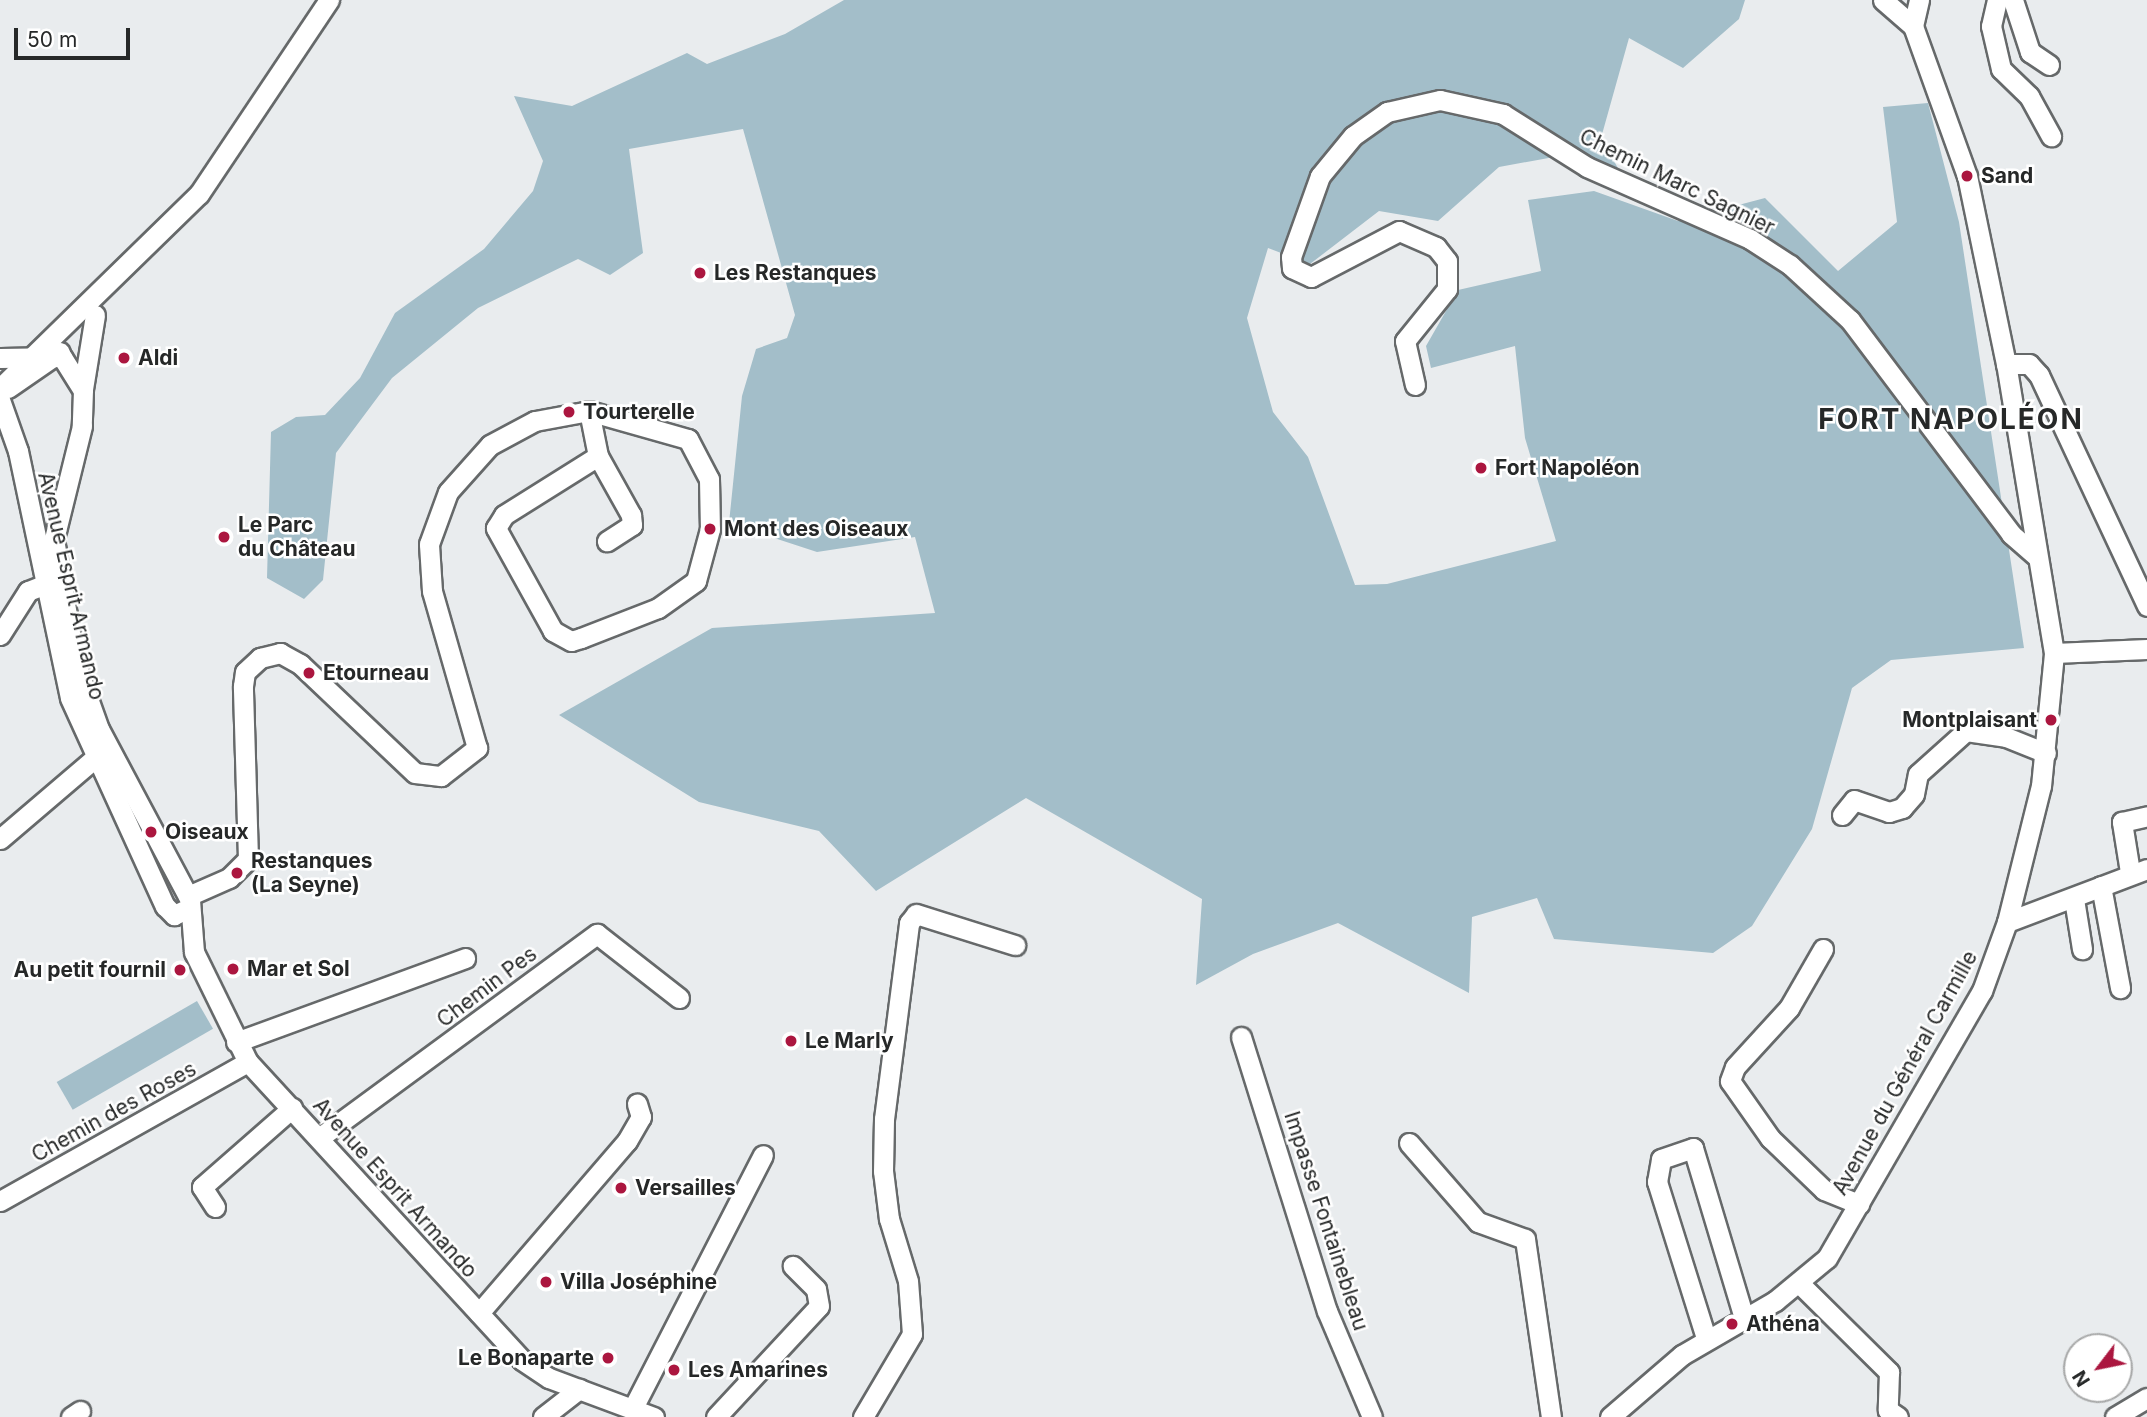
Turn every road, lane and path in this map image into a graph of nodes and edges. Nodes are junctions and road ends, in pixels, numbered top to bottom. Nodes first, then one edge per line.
1 (329, 0) edge
2 (1883, 0) edge
3 (1919, 0) edge
4 (1997, 0) edge
5 (2013, 0) edge
6 (1913, 26) junction
7 (2049, 65) dead end
8 (2051, 136) dead end
9 (114, 282) junction
10 (95, 315) junction
11 (37, 355) junction
12 (57, 356) junction
13 (0, 358) edge
14 (2006, 364) junction
15 (1415, 385) dead end
16 (0, 389) edge
17 (83, 390) junction
18 (0, 400) edge
19 (589, 411) junction
20 (598, 456) junction
21 (607, 541) dead end
22 (2038, 557) junction
23 (44, 585) junction
24 (2147, 606) edge
25 (0, 635) edge
26 (2147, 649) edge
27 (2054, 653) junction
28 (2046, 753) junction
29 (96, 757) junction
30 (1843, 816) dead end
31 (2147, 816) edge
32 (0, 839) edge
33 (2139, 871) edge
34 (2101, 886) junction
35 (2074, 900) junction
36 (188, 903) junction
37 (2007, 922) junction
38 (1015, 945) dead end
39 (2082, 948) dead end
40 (1823, 949) dead end
41 (465, 958) dead end
42 (2120, 988) dead end
43 (679, 998) dead end
44 (1241, 1037) dead end
45 (236, 1042) junction
46 (248, 1062) junction
47 (638, 1104) dead end
48 (292, 1108) junction
49 (319, 1138) junction
50 (1409, 1143) dead end
51 (763, 1155) dead end
52 (0, 1201) edge
53 (1859, 1204) junction
54 (215, 1207) dead end
55 (793, 1266) dead end
56 (1799, 1283) junction
57 (479, 1314) junction
58 (1744, 1318) junction
59 (1706, 1338) junction
60 (579, 1389) junction
61 (2147, 1398) edge
62 (634, 1406) junction
63 (543, 1417) edge
64 (654, 1417) edge
65 (716, 1417) edge
66 (863, 1417) edge
67 (1372, 1417) edge
68 (1551, 1417) edge
69 (1610, 1417) edge
70 (1898, 1417) edge
71 (2115, 1417) edge

1 - 9 street
2 - 6 street
3 - 6 street
4 - 8 street
5 - 7 street
6 - 14 street, Avenue du Général Carmille
9 - 10 street
9 - 11 street
10 - 12 street
10 - 17 street, Avenue Esprit Armando
11 - 12 street
11 - 13 street
11 - 16 street
12 - 16 street
12 - 17 street
14 - 22 street, Avenue du Général Carmille
14 - 24 street
15 - 22 street, Chemin Marc Sagnier
17 - 36 street, Avenue Esprit Armando
18 - 23 street, Avenue Esprit Armando
19 - 20 street
19 - 20 street
19 - 36 street
20 - 21 street
22 - 27 street, Avenue du Général Carmille
23 - 25 street
23 - 29 street, Avenue Esprit Armando
26 - 27 street
27 - 28 street, Avenue du Général Carmille
28 - 30 street
28 - 37 street, Avenue du Général Carmille
29 - 32 street
29 - 36 street, Avenue Esprit Armando
31 - 33 street
33 - 34 street
34 - 35 street
34 - 42 street
35 - 37 street
35 - 39 street
36 - 45 street, Avenue Esprit Armando
37 - 53 street, Avenue du Général Carmille
38 - 66 street
40 - 53 street
41 - 45 street
43 - 49 street, Chemin Pes
44 - 67 street, Impasse Fontainebleau
45 - 46 street, Avenue Esprit Armando
46 - 48 street, Avenue Esprit Armando
46 - 52 street, Chemin des Roses
47 - 57 street
48 - 49 street, Avenue Esprit Armando
48 - 54 street
49 - 57 street, Avenue Esprit Armando
50 - 68 street
51 - 62 street
53 - 56 street, Avenue du Général Carmille
55 - 65 street
56 - 58 street, Avenue du Général Carmille
56 - 70 street
57 - 60 street, Avenue Esprit Armando
58 - 59 street, Avenue du Général Carmille
58 - 59 street
59 - 69 street, Avenue du Général Carmille
60 - 62 street, Avenue Esprit Armando
60 - 63 street
61 - 71 street
62 - 64 street, Avenue Esprit Armando

